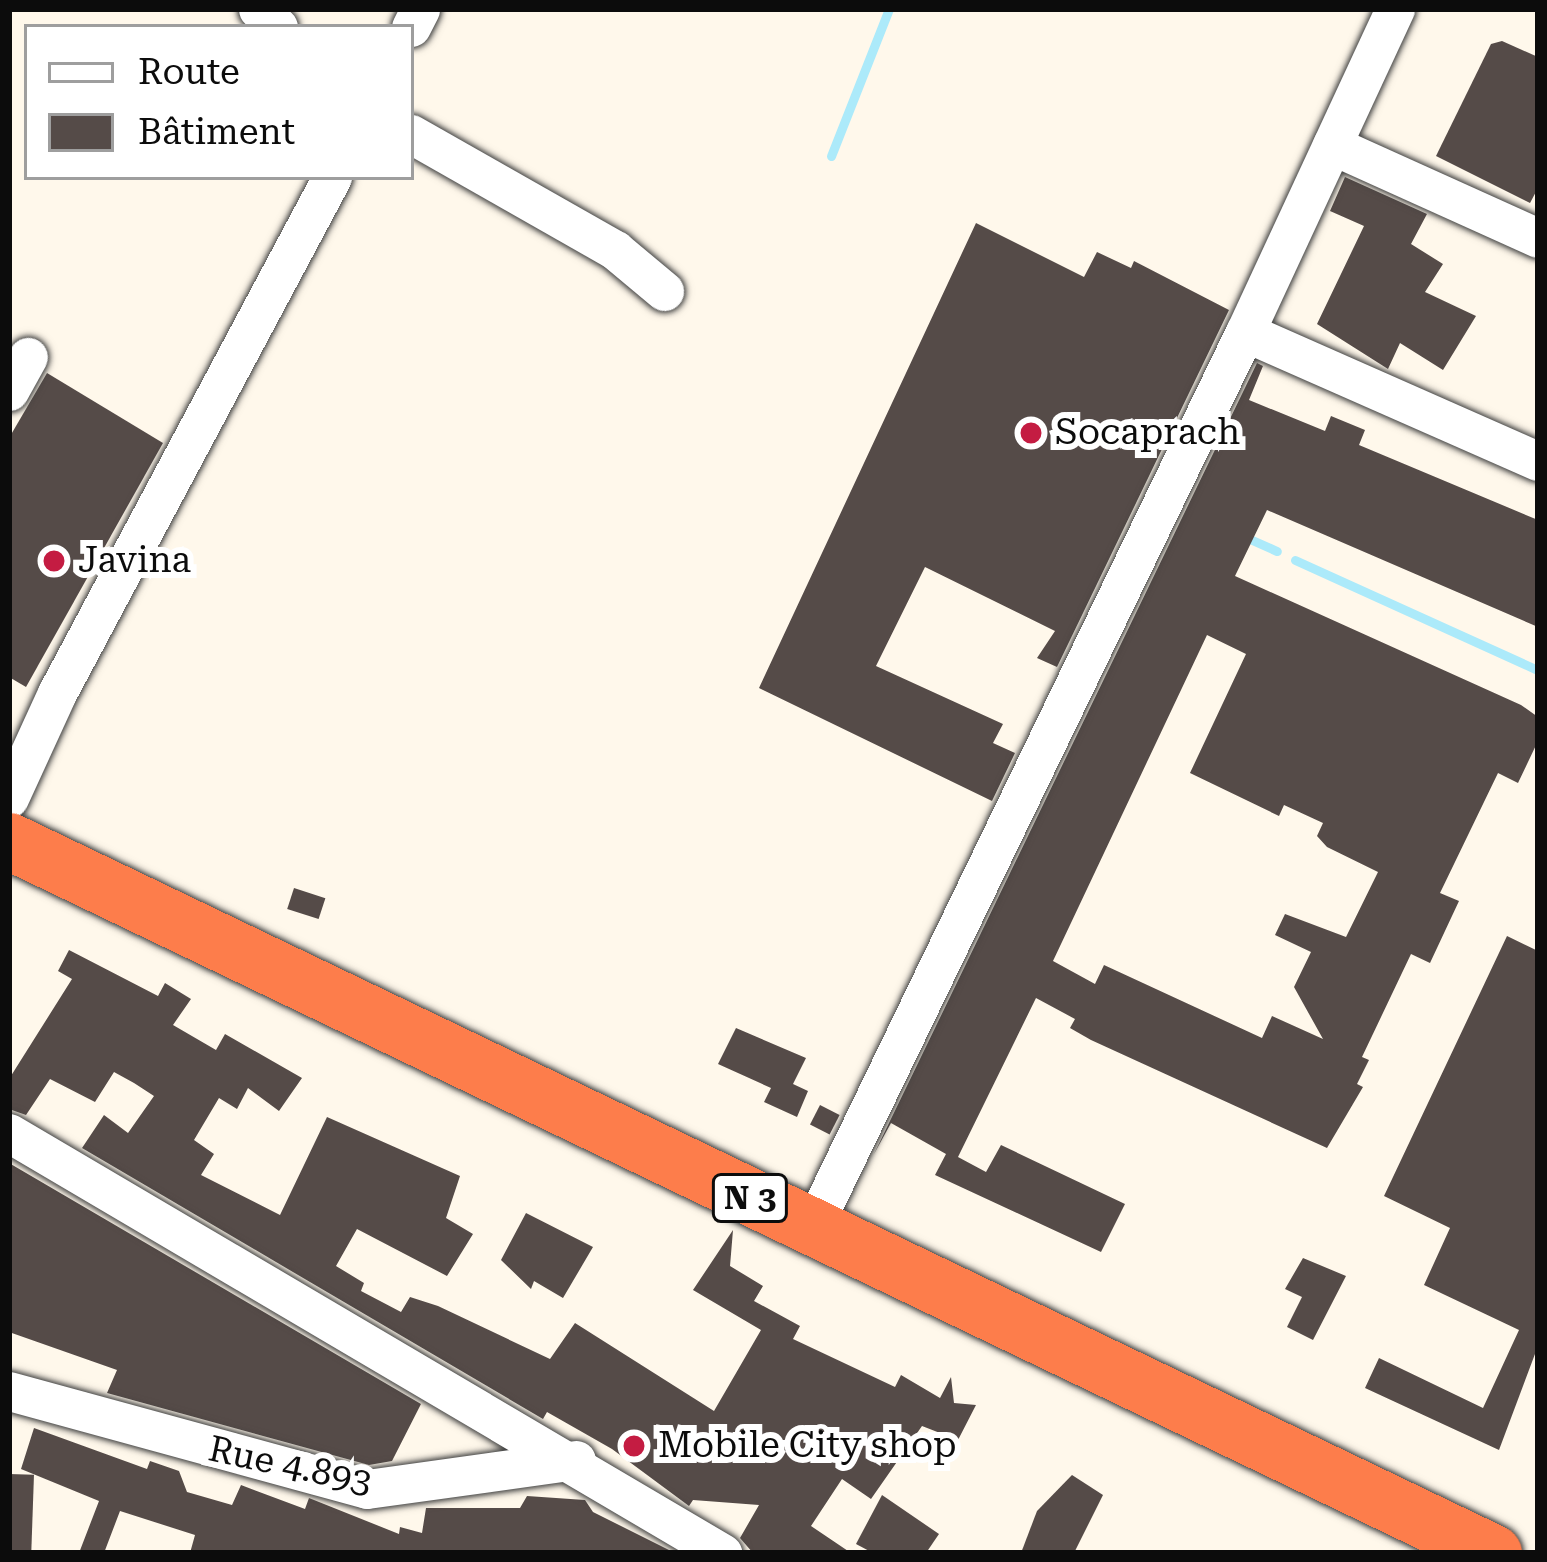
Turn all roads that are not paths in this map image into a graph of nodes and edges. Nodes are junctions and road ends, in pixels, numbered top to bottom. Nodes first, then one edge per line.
1 (1395, 9) edge
2 (414, 136) edge
3 (1332, 145) junction
4 (330, 180) edge
5 (1538, 238) edge
6 (664, 291) dead end
7 (1245, 332) junction
8 (1538, 461) edge
9 (9, 799) edge
10 (9, 842) edge
11 (9, 880) edge
12 (342, 1021) junction
13 (9, 1133) edge
14 (812, 1228) junction
15 (9, 1391) edge
16 (576, 1460) junction
17 (1415, 1539) edge
18 (710, 1550) edge
19 (1492, 1553) edge

1 - 3 street
2 - 6 street
3 - 5 street
3 - 7 street
4 - 9 street
7 - 8 street
7 - 14 street
10 - 12 highway, N 3
11 - 12 highway, N 3
12 - 14 highway, N 3
12 - 17 highway, N 3
13 - 16 street
14 - 17 highway, N 3
15 - 16 street, Rue 4.893
16 - 18 street
17 - 19 highway, N 3

